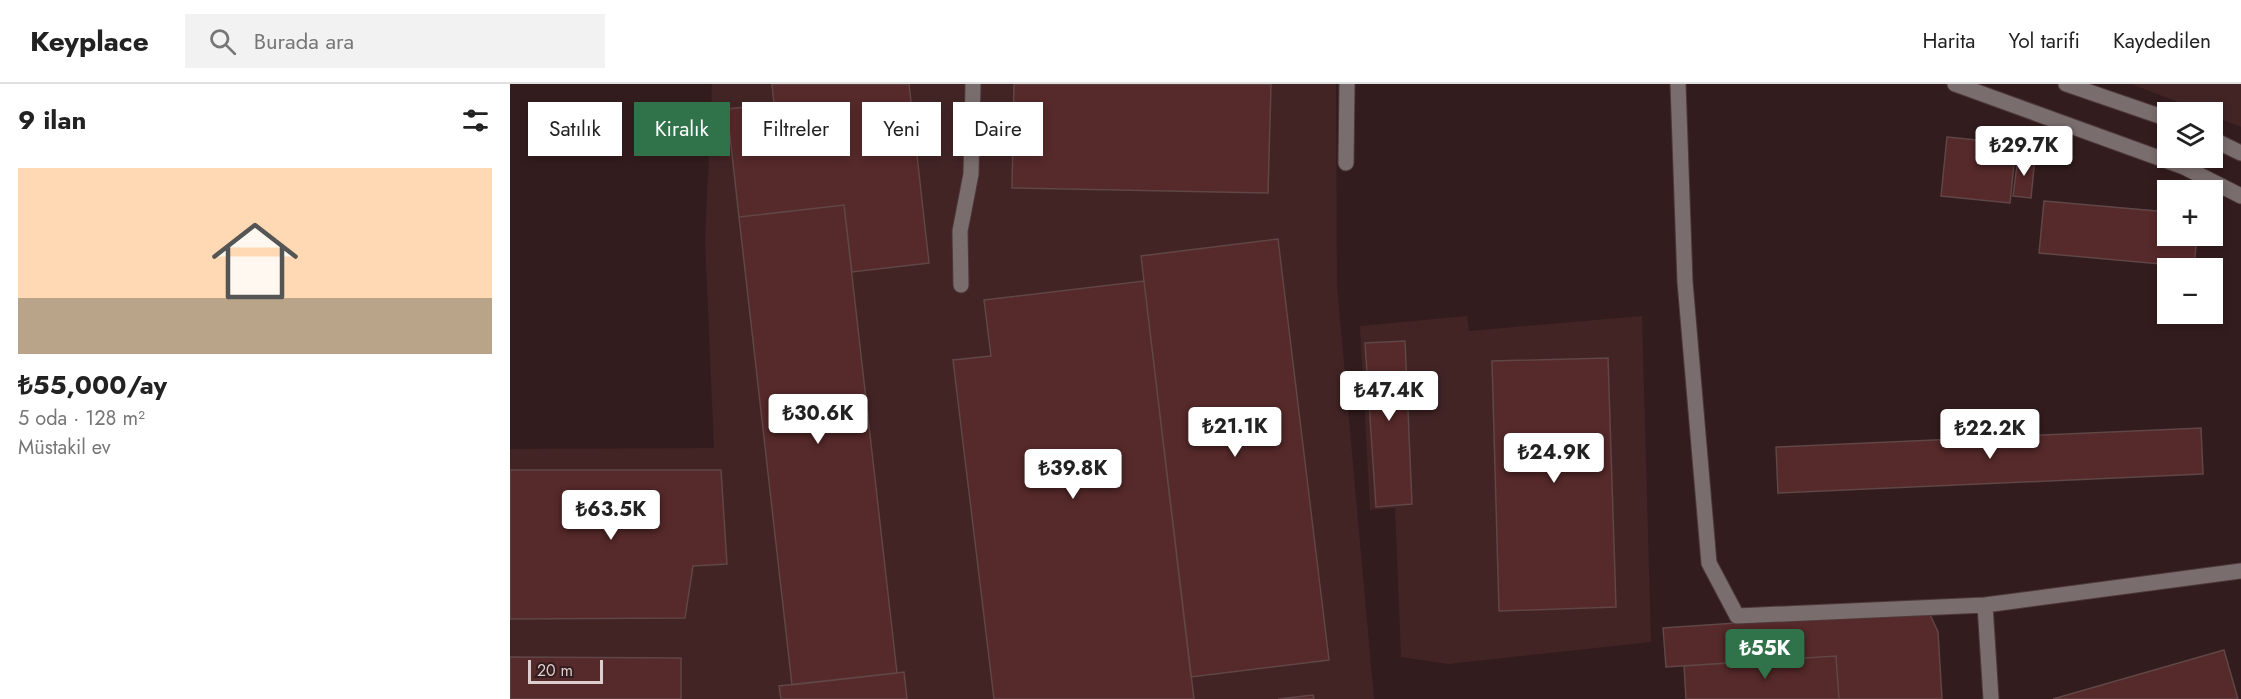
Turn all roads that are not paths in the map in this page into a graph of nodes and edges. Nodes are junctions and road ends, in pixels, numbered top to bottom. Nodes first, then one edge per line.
1 (973, 84) edge
2 (1347, 84) edge
3 (1678, 84) edge
4 (1955, 84) edge
5 (2066, 84) edge
6 (2157, 115) edge
7 (2223, 144) edge
8 (2241, 153) edge
9 (1346, 163) dead end
10 (2241, 196) edge
11 (961, 285) dead end
12 (2241, 571) edge
13 (1985, 605) junction
14 (1991, 699) edge

1 - 11 street
2 - 9 street
3 - 13 street
4 - 10 street
5 - 6 street
7 - 8 street
12 - 13 street
13 - 14 street

